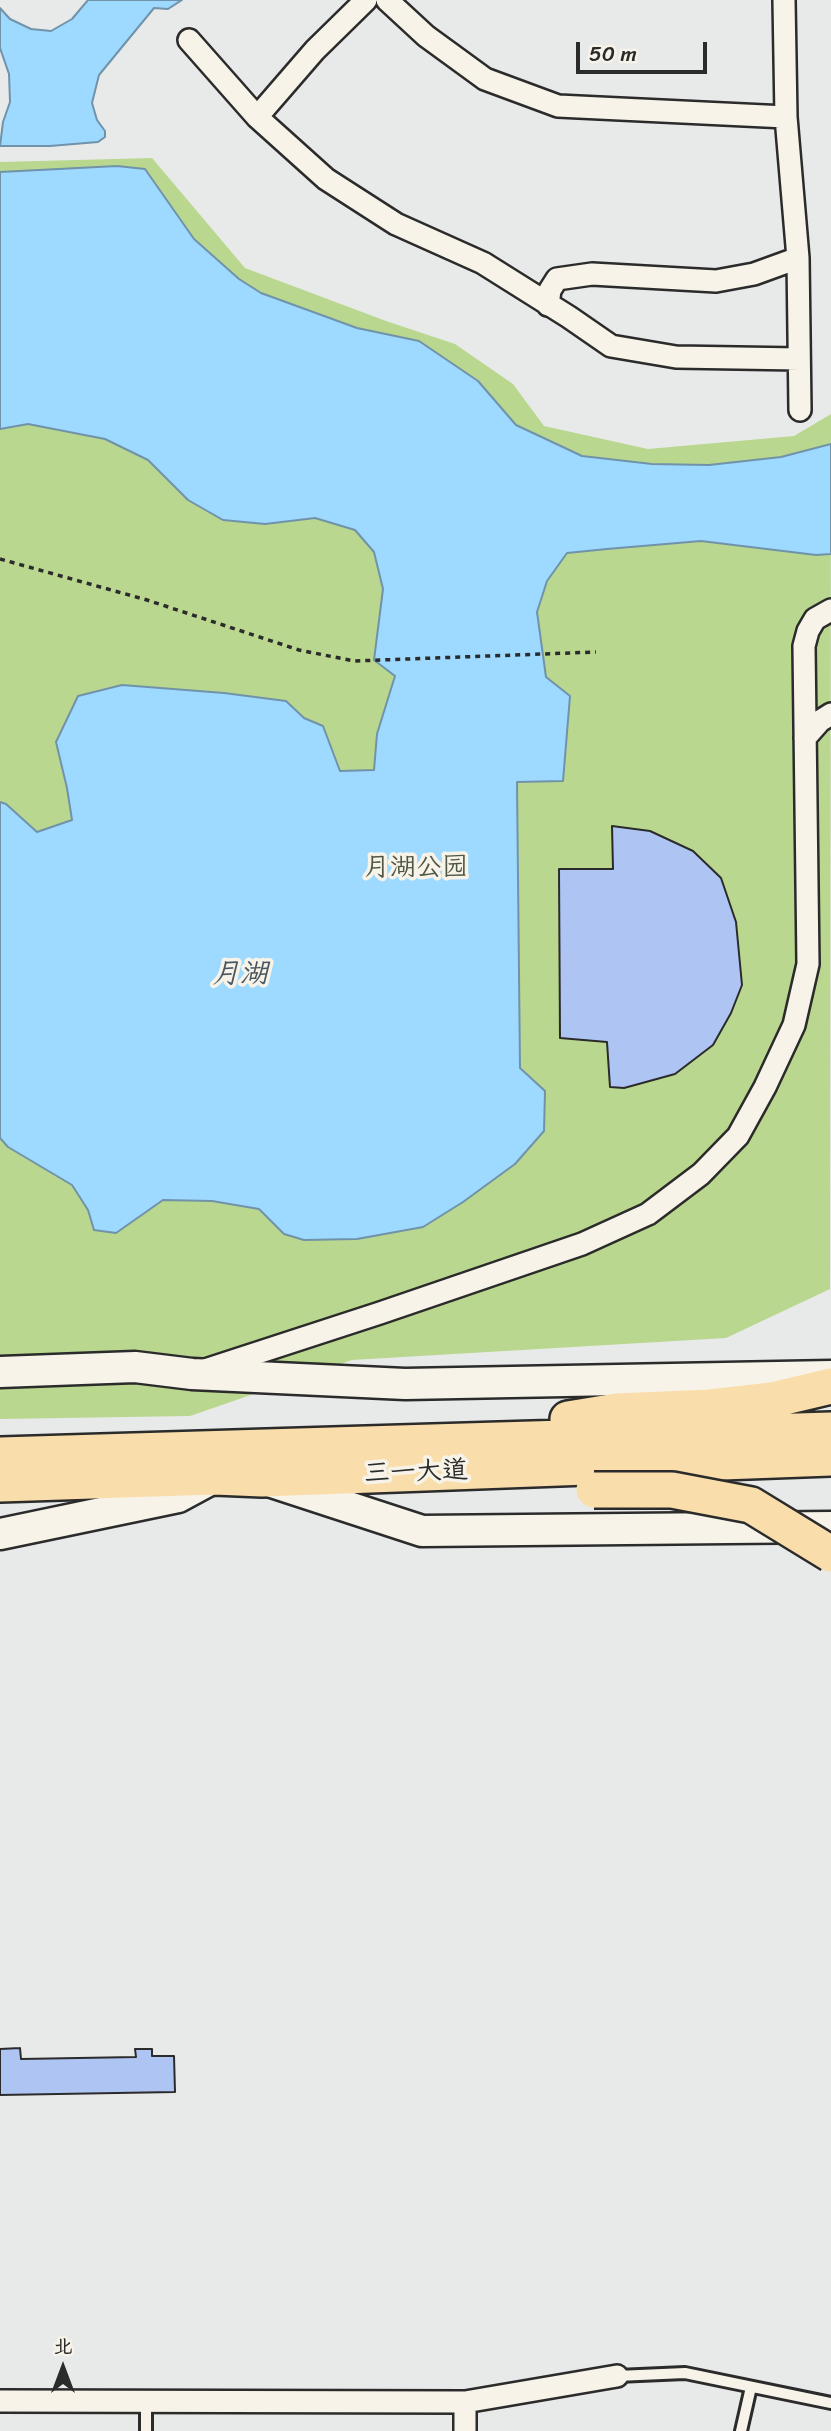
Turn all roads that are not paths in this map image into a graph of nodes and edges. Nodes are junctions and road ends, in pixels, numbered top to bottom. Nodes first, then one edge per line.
1 (366, 0) edge
2 (387, 0) edge
3 (784, 0) edge
4 (189, 40) dead end
5 (257, 117) junction
6 (786, 117) junction
7 (798, 258) junction
8 (548, 305) junction
9 (799, 359) junction
10 (800, 410) dead end
11 (831, 610) edge
12 (805, 695) junction
13 (831, 713) edge
14 (805, 738) junction
15 (0, 1372) edge
16 (192, 1374) junction
17 (831, 1376) edge
18 (831, 1386) edge
19 (831, 1430) edge
20 (418, 1442) junction
21 (0, 1455) edge
22 (831, 1458) edge
23 (336, 1476) junction
24 (215, 1478) junction
25 (262, 1479) junction
26 (0, 1484) edge
27 (831, 1527) edge
28 (30, 1528) junction
29 (0, 1534) edge
30 (0, 1550) edge
31 (831, 1554) edge
32 (617, 2376) joint
33 (751, 2386) junction
34 (0, 2401) edge
35 (146, 2401) junction
36 (465, 2402) junction
37 (831, 2403) edge
38 (468, 2430) edge
39 (146, 2431) edge
40 (741, 2431) edge

1 - 5 street
2 - 6 street
3 - 6 street
4 - 5 street
5 - 8 street
6 - 7 street
7 - 8 street
7 - 9 street
8 - 9 street
9 - 10 street
11 - 12 street
12 - 13 street
12 - 14 street
13 - 14 street
14 - 16 street
15 - 16 main road
16 - 17 main road
18 - 20 highway
19 - 20 highway, 三一大道
20 - 21 highway, 三一大道
22 - 23 highway, 三一大道
23 - 25 highway, 三一大道
23 - 31 highway, bridge
24 - 25 highway, 三一大道
24 - 26 highway, 三一大道
24 - 28 main road
25 - 27 main road
28 - 29 main road
28 - 30 main road
32 - 33 lane
32 - 36 street
33 - 37 lane
33 - 40 lane
34 - 35 street
35 - 36 street
35 - 39 lane
36 - 38 street

